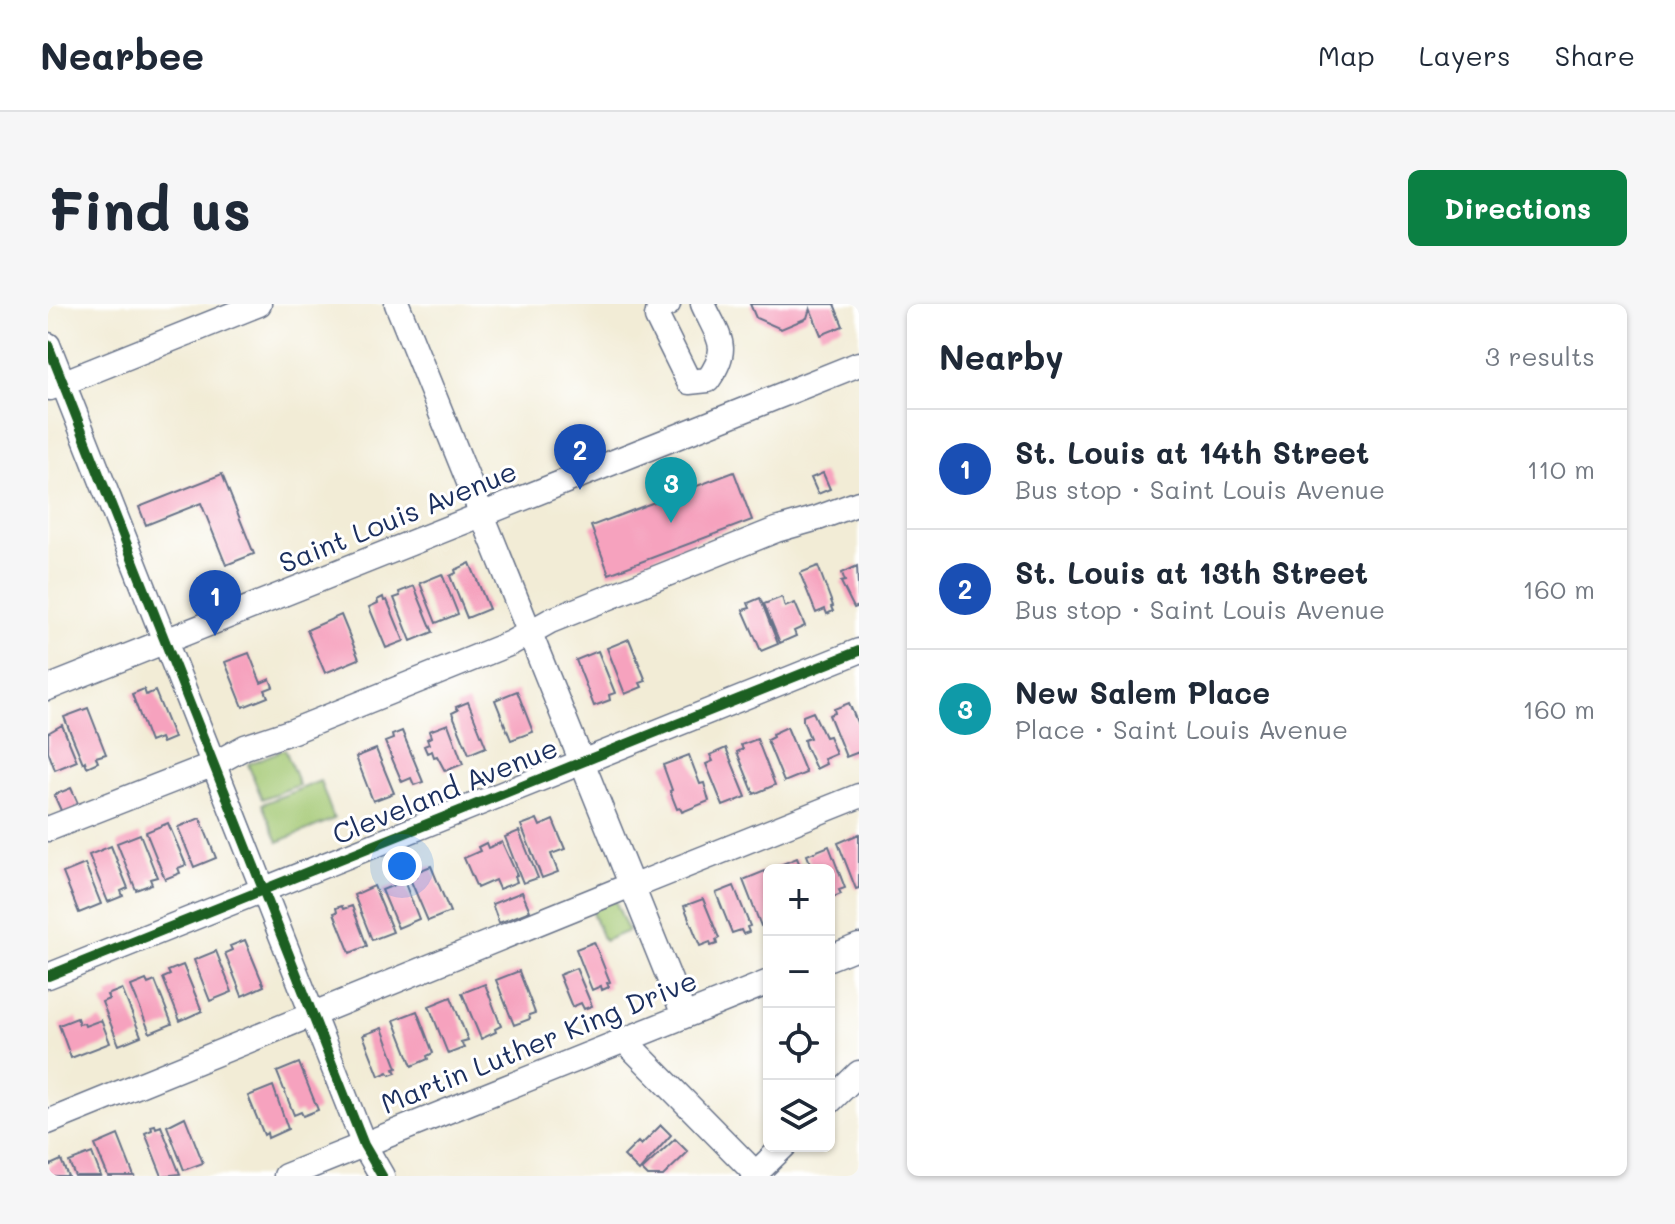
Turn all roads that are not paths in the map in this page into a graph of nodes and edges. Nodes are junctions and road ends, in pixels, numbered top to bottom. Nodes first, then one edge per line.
1 (259, 304) edge
2 (397, 304) edge
3 (668, 304) edge
4 (703, 304) edge
5 (48, 345) edge
6 (859, 364) edge
7 (708, 380) junction
8 (55, 386) edge
9 (731, 415) junction
10 (859, 503) edge
11 (482, 515) junction
12 (531, 632) junction
13 (166, 642) junction
14 (859, 651) edge
15 (48, 688) edge
16 (581, 762) junction
17 (214, 764) junction
18 (859, 796) edge
19 (48, 829) edge
20 (632, 886) junction
21 (264, 890) junction
22 (859, 946) edge
23 (835, 956) edge
24 (48, 976) edge
25 (763, 984) edge
26 (313, 1015) junction
27 (684, 1015) junction
28 (624, 1040) junction
29 (859, 1073) edge
30 (835, 1096) edge
31 (48, 1122) edge
32 (364, 1145) junction
33 (778, 1152) edge
34 (755, 1175) edge
35 (286, 1176) edge
36 (382, 1176) edge

1 - 8 street
2 - 11 street
3 - 7 street
4 - 7 street
5 - 8 street
6 - 9 street, Saint Louis Avenue
7 - 9 street
8 - 13 street
9 - 11 street, Saint Louis Avenue
10 - 12 street
11 - 12 street
11 - 13 street, Saint Louis Avenue
12 - 16 street
12 - 17 street
13 - 15 street, Saint Louis Avenue
13 - 17 street
14 - 16 street, Cleveland Avenue
16 - 20 street
16 - 21 street, Cleveland Avenue
17 - 19 street
17 - 21 street
18 - 20 street
20 - 26 street
20 - 27 street
21 - 24 street, Cleveland Avenue
21 - 26 street
22 - 23 street
25 - 27 street, Martin Luther King Drive
26 - 31 street
26 - 32 street
27 - 28 street, Martin Luther King Drive
28 - 32 street, Martin Luther King Drive
28 - 34 street
29 - 30 street
32 - 35 street, Martin Luther King Drive
32 - 36 street
33 - 34 street

